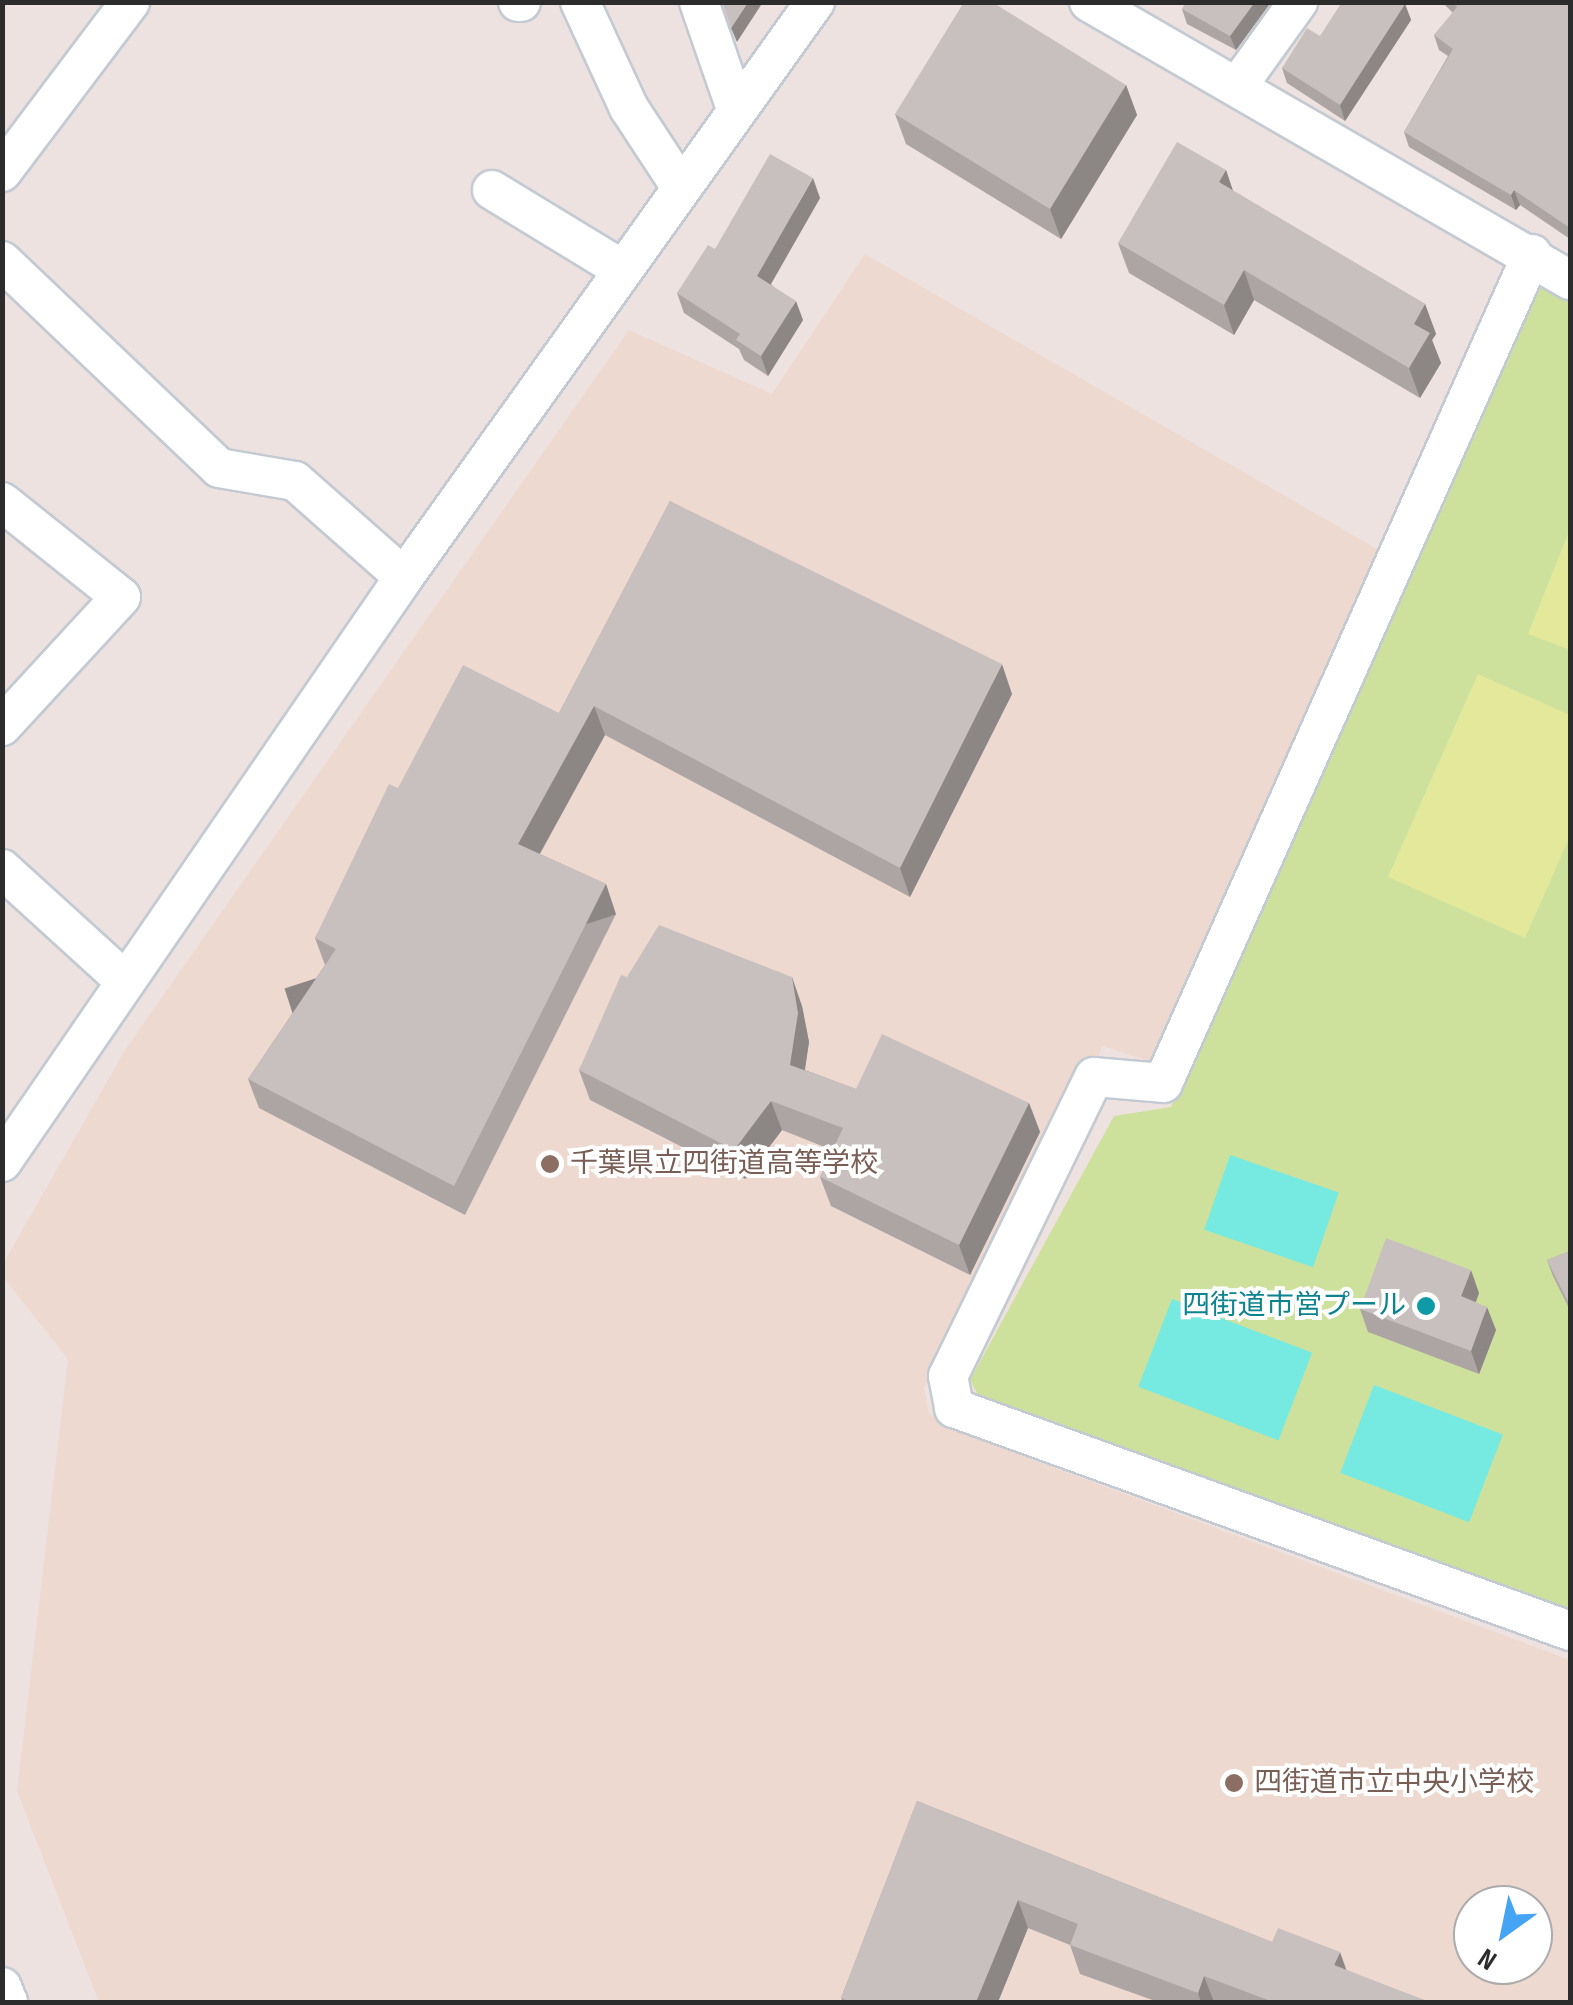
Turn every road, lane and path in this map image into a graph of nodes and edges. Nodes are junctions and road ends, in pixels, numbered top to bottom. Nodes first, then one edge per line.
1 (130, 2) edge
2 (580, 2) edge
3 (699, 2) edge
4 (816, 2) edge
5 (1089, 2) edge
6 (1298, 2) edge
7 (1237, 87) junction
8 (736, 109) junction
9 (2, 172) edge
10 (680, 186) junction
11 (492, 190) dead end
12 (1532, 254) junction
13 (2, 262) edge
14 (620, 268) junction
15 (1570, 280) edge
16 (2, 502) edge
17 (404, 577) junction
18 (2, 726) edge
19 (2, 869) edge
20 (123, 979) junction
21 (2, 1162) edge
22 (1570, 1630) edge
23 (2, 1987) edge
24 (8, 2002) edge

1 - 9 street
2 - 10 street
3 - 8 street
4 - 8 street
5 - 7 street
6 - 7 street
7 - 12 street
8 - 10 street
10 - 14 street
11 - 14 street
12 - 15 street
12 - 22 street
13 - 17 street
14 - 17 street
16 - 18 street
17 - 20 street
19 - 20 street
20 - 21 street
23 - 24 street

